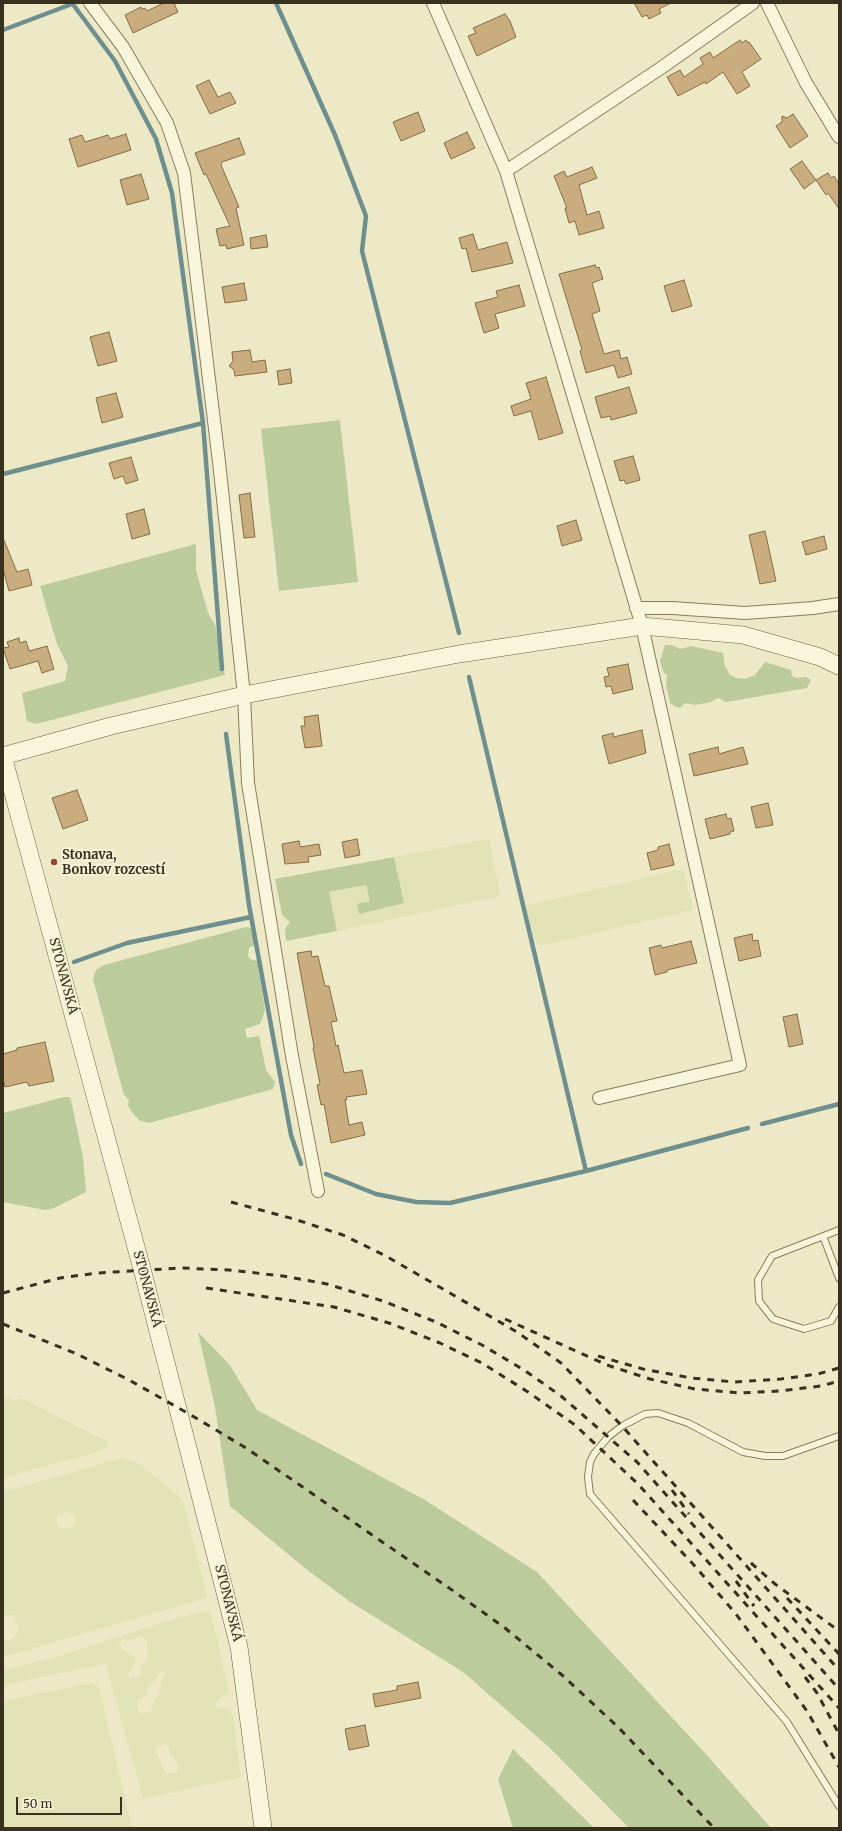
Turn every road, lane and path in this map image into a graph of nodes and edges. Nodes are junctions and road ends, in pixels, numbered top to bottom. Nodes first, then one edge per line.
1 (90, 3) edge
2 (433, 3) edge
3 (753, 3) edge
4 (767, 3) edge
5 (839, 137) edge
6 (506, 171) junction
7 (839, 604) edge
8 (636, 608) junction
9 (642, 626) junction
10 (839, 666) edge
11 (244, 695) junction
12 (3, 756) edge
13 (599, 1098) dead end
14 (318, 1191) dead end
15 (839, 1230) edge
16 (823, 1236) junction
17 (839, 1278) edge
18 (839, 1307) edge
19 (839, 1436) edge
20 (839, 1806) edge
21 (263, 1828) edge

1 - 11 street
2 - 6 street
3 - 6 street
4 - 5 street
6 - 8 street
7 - 8 street
8 - 9 street
9 - 10 street
9 - 11 street
9 - 13 street
11 - 12 street
11 - 14 street
12 - 21 street, STONAVSKÁ
15 - 16 lane
16 - 17 lane
16 - 18 lane
19 - 20 lane

